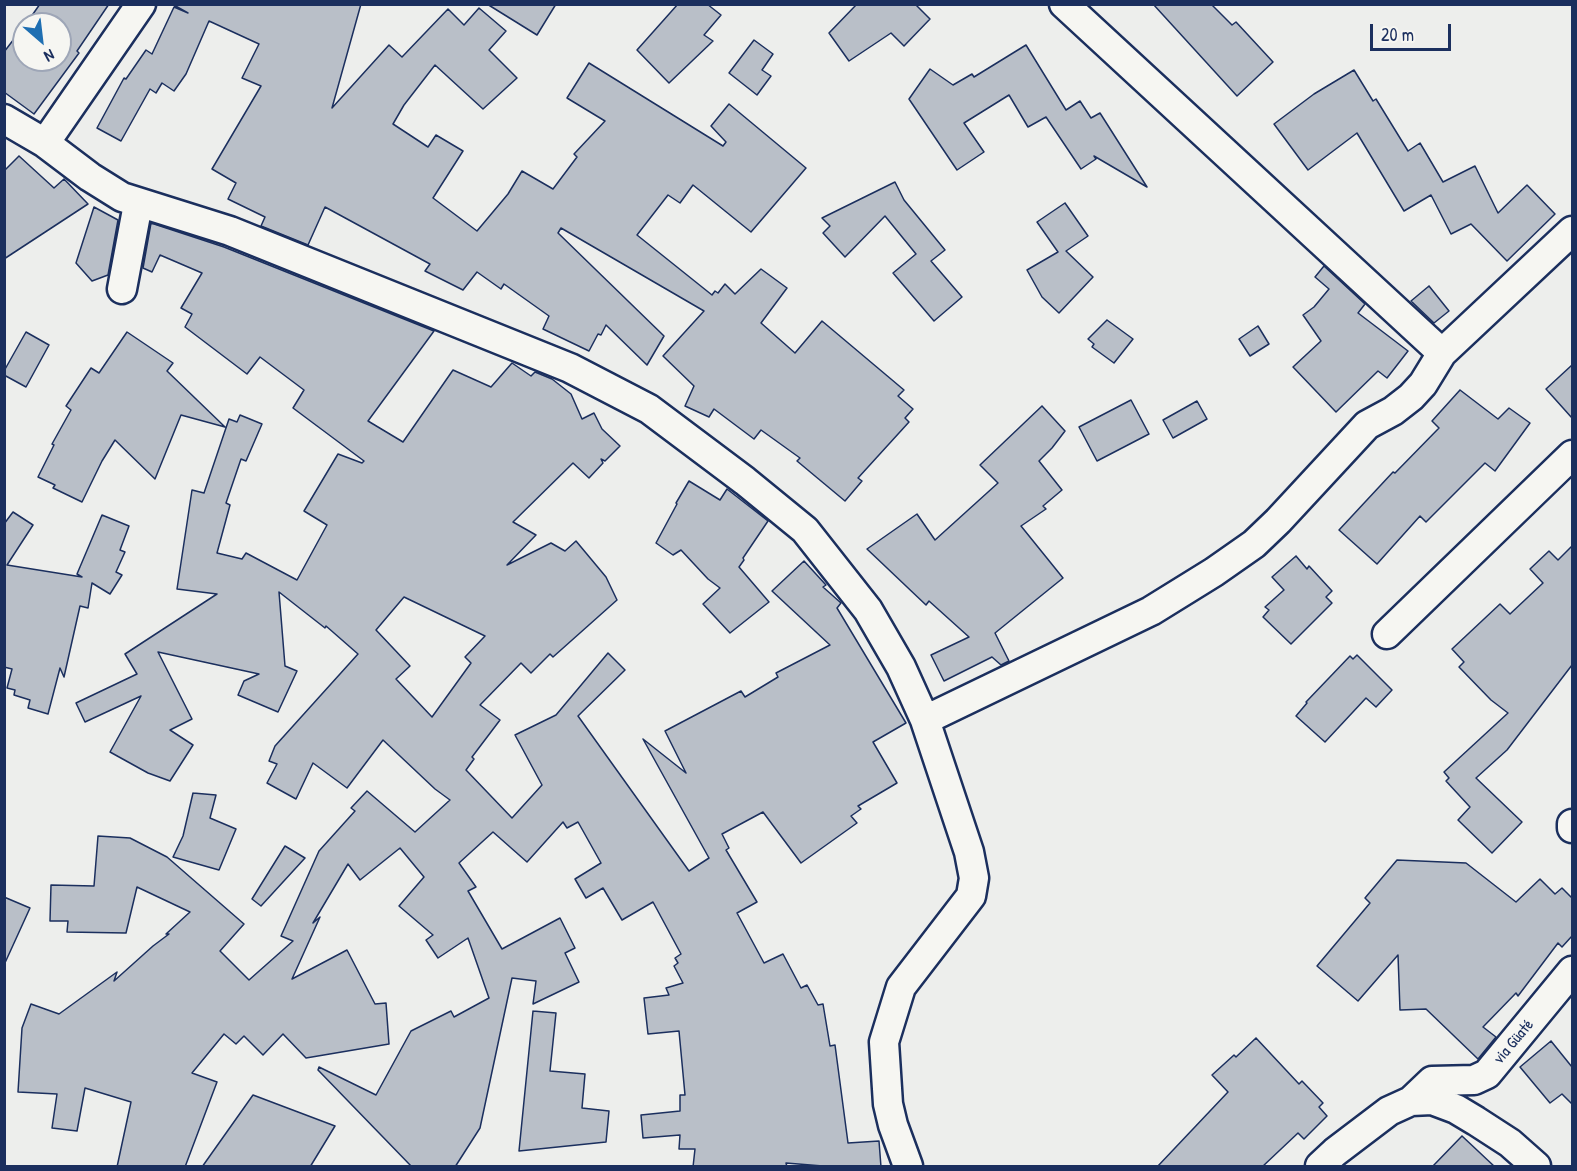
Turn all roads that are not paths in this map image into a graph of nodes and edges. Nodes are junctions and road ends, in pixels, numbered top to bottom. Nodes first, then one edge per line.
1 (141, 4) edge
2 (1064, 4) edge
3 (4, 119) edge
4 (45, 143) junction
5 (138, 204) junction
6 (1572, 231) edge
7 (122, 289) dead end
8 (1442, 353) junction
9 (1572, 454) edge
10 (1388, 634) dead end
11 (925, 720) junction
12 (1571, 975) edge
13 (1412, 1101) junction
14 (908, 1167) edge
15 (1320, 1167) edge
16 (1536, 1167) edge

1 - 4 street
2 - 8 street
3 - 4 street
4 - 5 street
5 - 7 street
5 - 11 street
6 - 8 street
8 - 11 street
9 - 10 street
11 - 14 street
12 - 13 street, via Güaté
13 - 15 street
13 - 16 street

